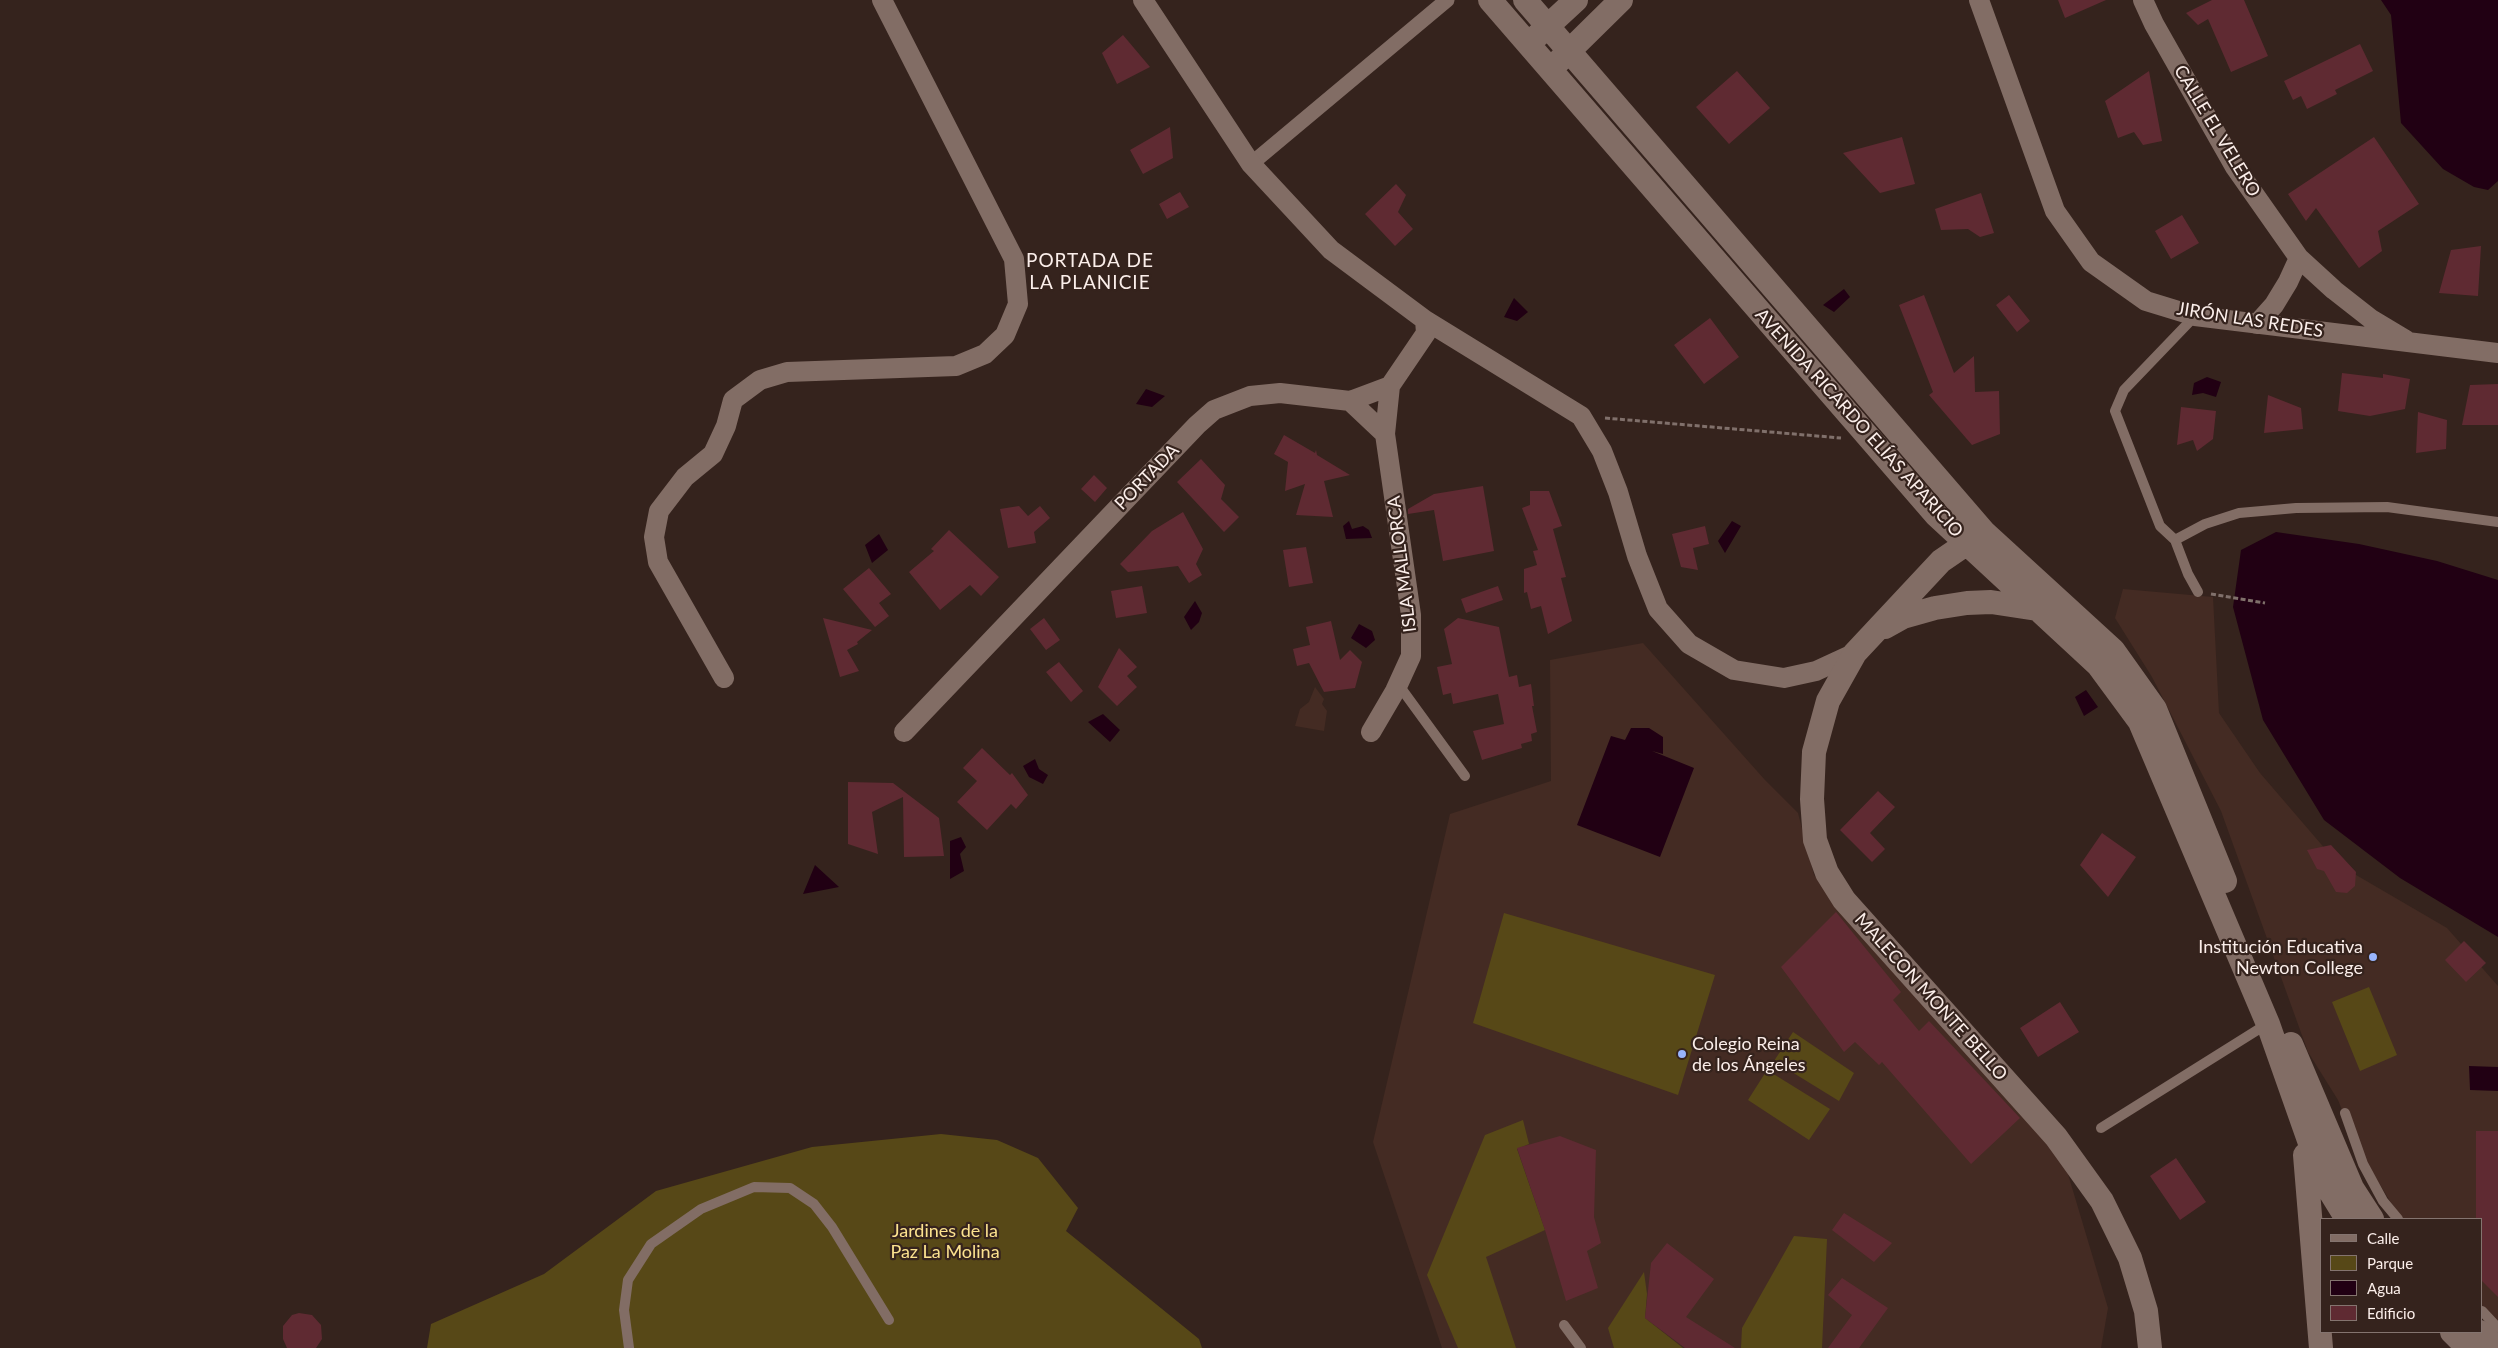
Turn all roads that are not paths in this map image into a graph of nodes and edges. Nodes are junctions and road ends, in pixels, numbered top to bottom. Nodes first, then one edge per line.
1 (882, 0) edge
2 (1144, 0) edge
3 (1447, 0) edge
4 (1490, 0) edge
5 (1525, 0) edge
6 (1576, 0) edge
7 (1621, 0) edge
8 (1978, 0) edge
9 (2143, 0) edge
10 (1548, 26) junction
11 (1529, 44) junction
12 (1569, 50) junction
13 (1550, 69) junction
14 (1251, 164) junction
15 (2299, 258) junction
16 (2195, 316) junction
17 (1425, 320) junction
18 (2257, 324) junction
19 (2412, 343) junction
20 (2498, 353) edge
21 (1390, 386) junction
22 (1350, 401) junction
23 (1385, 434) junction
24 (1922, 460) junction
25 (1902, 476) junction
26 (1936, 515) junction
27 (2498, 522) edge
28 (1975, 538) junction
29 (2175, 540) junction
30 (1997, 558) junction
31 (1942, 561) junction
32 (2198, 592) road end
33 (1967, 604) junction
34 (2038, 609) junction
35 (1874, 632) junction
36 (1855, 653) junction
37 (724, 678) dead end
38 (1398, 684) junction
39 (904, 732) dead end
40 (1371, 732) dead end
41 (1464, 776) dead end
42 (2268, 1024) junction
43 (2302, 1071) junction
44 (2345, 1113) dead end
45 (2302, 1119) junction
46 (2101, 1128) dead end
47 (2367, 1212) edge
48 (2394, 1218) edge
49 (2318, 1243) edge
50 (2483, 1312) edge
51 (2320, 1313) edge
52 (889, 1320) dead end
53 (1564, 1325) dead end
54 (2498, 1328) edge
55 (2321, 1333) edge
56 (2453, 1333) edge
57 (2481, 1333) edge
58 (629, 1348) edge
59 (1581, 1348) edge
60 (2150, 1348) edge
61 (2321, 1348) edge
62 (2468, 1348) edge
63 (2496, 1348) edge

1 - 37 street
2 - 14 street
3 - 14 street
4 - 11 street, AVENIDA RICARDO ELÍAS APARICIO
5 - 10 street, AVENIDA RICARDO ELÍAS APARICIO
6 - 10 street
7 - 12 street
8 - 16 street, JIRÓN LAS REDES
9 - 15 street, CALLE EL VELERO
10 - 11 street
10 - 12 street, AVENIDA RICARDO ELÍAS APARICIO
11 - 13 street, AVENIDA RICARDO ELÍAS APARICIO
12 - 13 street
12 - 24 street, AVENIDA RICARDO ELÍAS APARICIO
13 - 25 street, AVENIDA RICARDO ELÍAS APARICIO
14 - 17 street
15 - 18 street
15 - 19 street, CALLE EL VELERO
16 - 18 street, JIRÓN LAS REDES
16 - 29 lane
17 - 21 street
17 - 36 street
18 - 19 street, JIRÓN LAS REDES
19 - 20 street, JIRÓN LAS REDES
21 - 22 street, PORTADA
21 - 23 street, ISLA MALLORCA
22 - 23 street
22 - 39 street, PORTADA
23 - 38 street, ISLA MALLORCA
24 - 25 street
24 - 28 street, AVENIDA RICARDO ELÍAS APARICIO
25 - 26 street, AVENIDA RICARDO ELÍAS APARICIO
26 - 28 street, AVENIDA RICARDO ELÍAS APARICIO
26 - 31 street
27 - 29 lane
28 - 30 street, AVENIDA RICARDO ELÍAS APARICIO
28 - 31 street, MALECON MONTE BELLO
29 - 32 lane
30 - 33 street
30 - 34 street, AVENIDA RICARDO ELÍAS APARICIO
30 - 43 street, AVENIDA RICARDO ELÍAS APARICIO
31 - 35 street, MALECON MONTE BELLO
33 - 34 street, MALECON MONTE BELLO
33 - 35 street, MALECON MONTE BELLO
34 - 42 street, AVENIDA RICARDO ELÍAS APARICIO
35 - 36 street, MALECON MONTE BELLO
36 - 60 street, MALECON MONTE BELLO
38 - 40 street, ISLA MALLORCA
38 - 41 lane
42 - 45 street, AVENIDA RICARDO ELÍAS APARICIO
42 - 46 lane
43 - 45 street
43 - 47 street, AVENIDA RICARDO ELÍAS APARICIO
44 - 47 lane
45 - 47 street, AVENIDA RICARDO ELÍAS APARICIO
45 - 49 street
47 - 48 lane
49 - 51 street
50 - 54 lane
52 - 58 lane
53 - 59 lane
55 - 61 street
56 - 62 street
57 - 63 street

